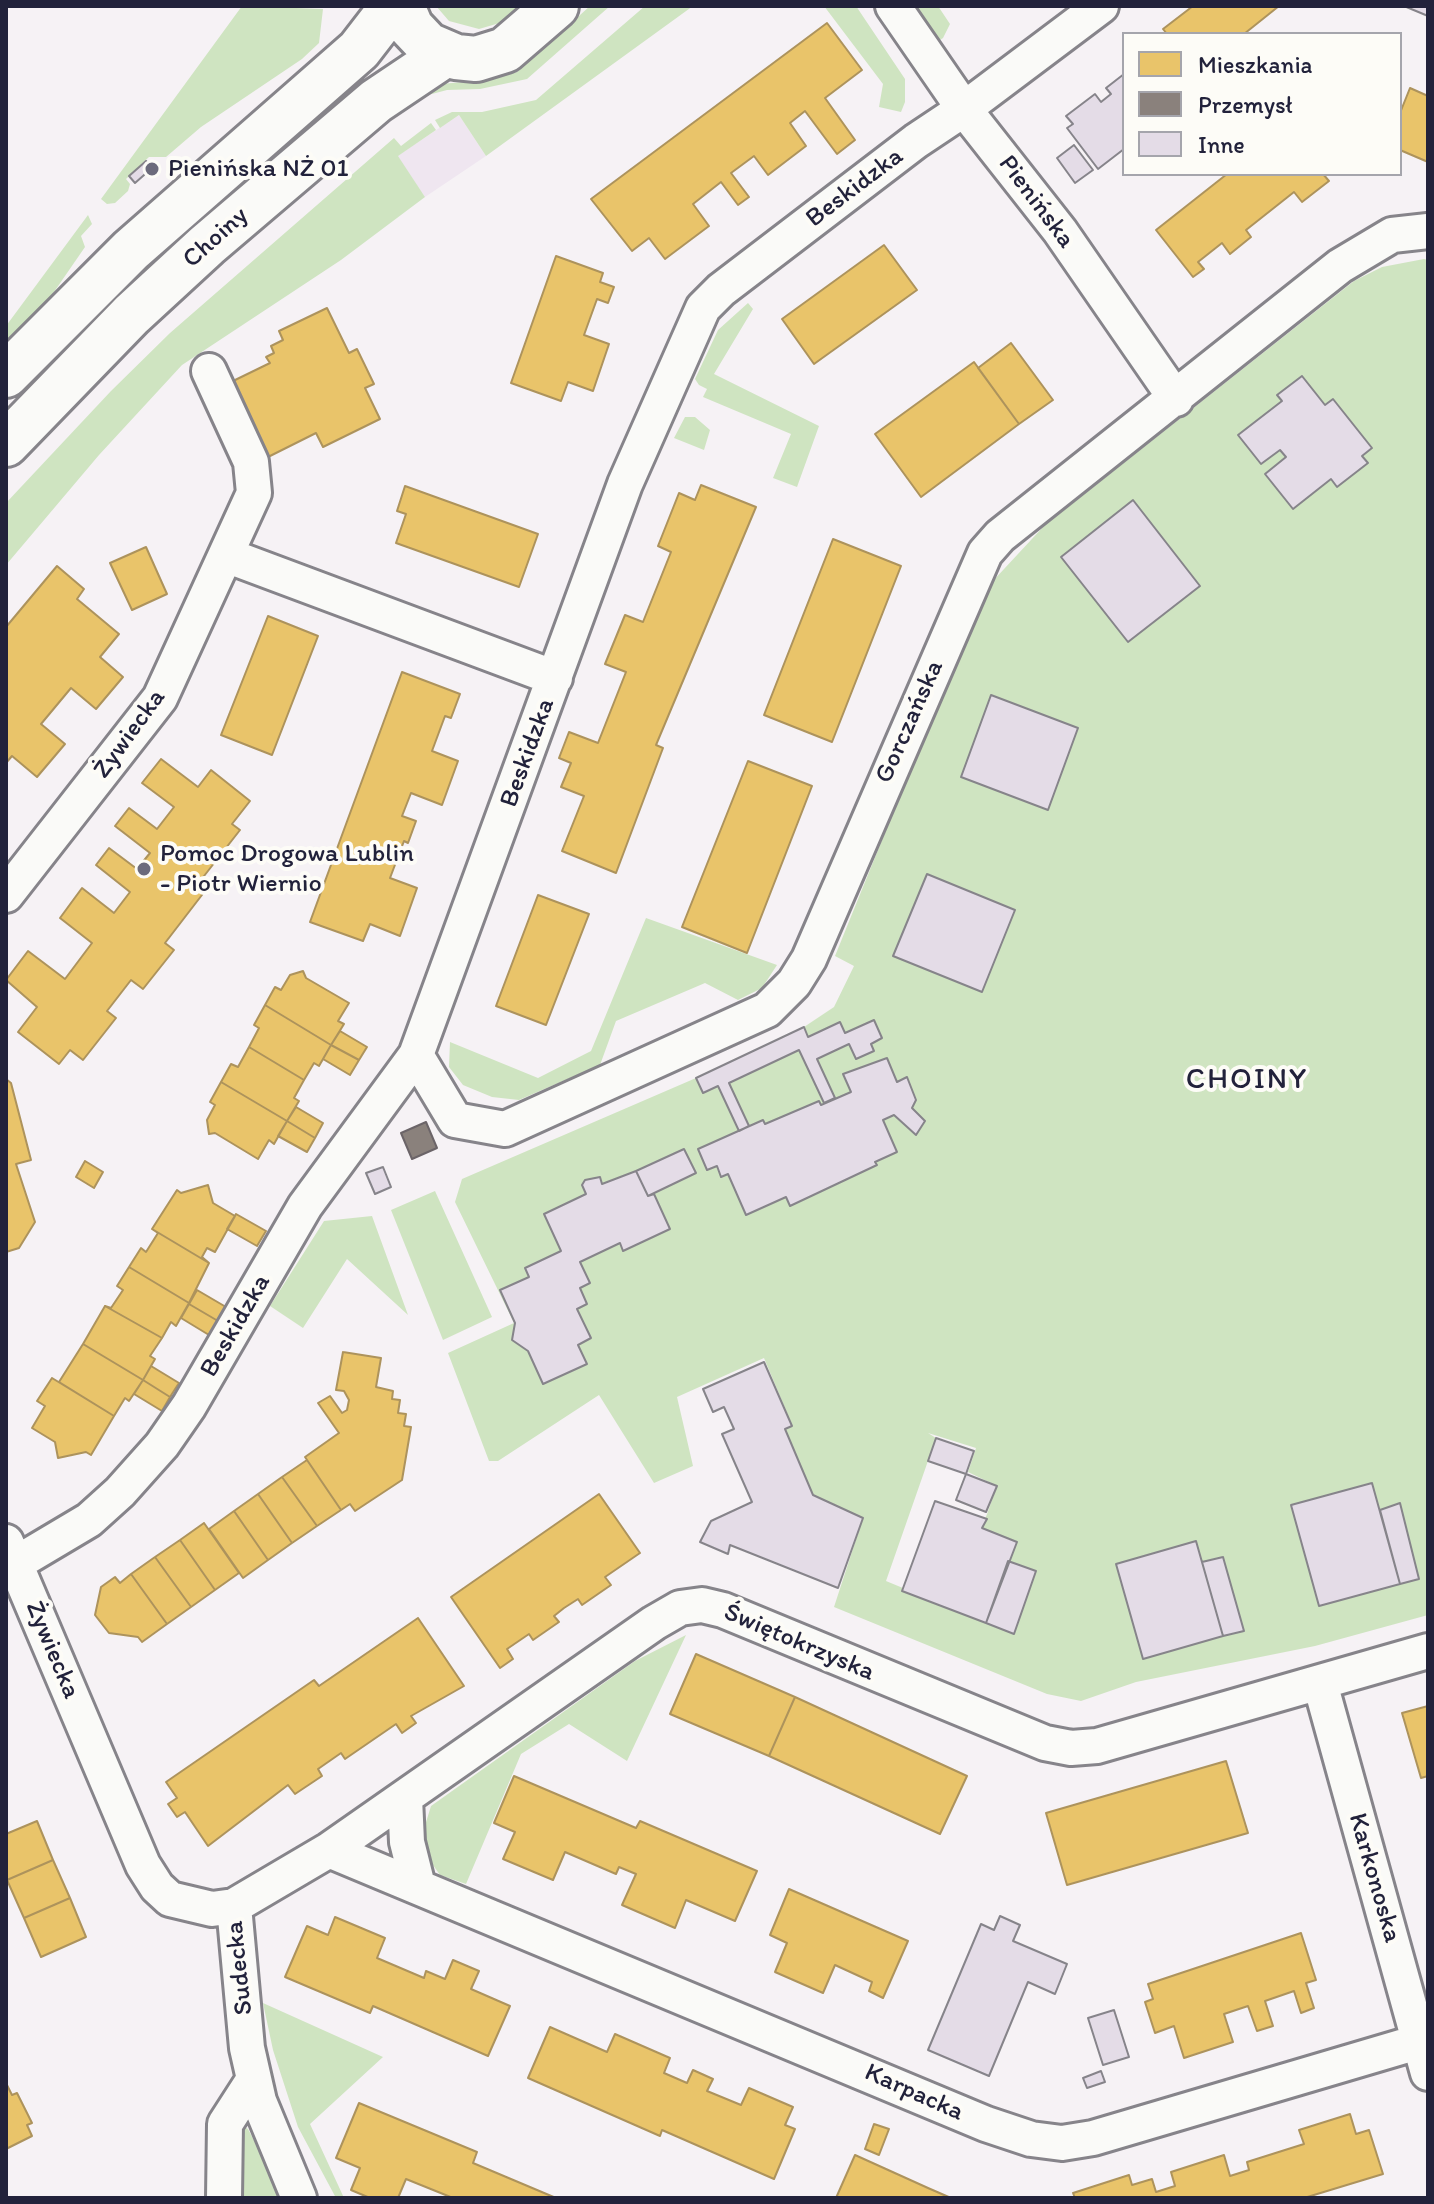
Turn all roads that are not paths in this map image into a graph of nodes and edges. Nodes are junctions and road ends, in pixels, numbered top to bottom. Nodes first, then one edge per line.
1 (393, 6) edge
2 (402, 6) edge
3 (556, 6) edge
4 (893, 6) edge
5 (1101, 6) edge
6 (446, 54) junction
7 (964, 109) junction
8 (1428, 231) edge
9 (209, 371) dead end
10 (6, 375) edge
11 (1176, 399) junction
12 (6, 444) edge
13 (226, 555) junction
14 (555, 678) junction
15 (6, 895) edge
16 (416, 1055) junction
17 (11, 1553) edge
18 (1428, 1651) edge
19 (1320, 1683) junction
20 (79, 1715) joint
21 (405, 1798) junction
22 (329, 1850) junction
23 (418, 1886) junction
24 (234, 1906) junction
25 (1425, 2051) edge
26 (254, 2079) junction
27 (224, 2198) edge
28 (299, 2198) edge

1 - 10 street, Choiny
2 - 6 street
3 - 6 street
4 - 7 street, Pienińska
5 - 7 street, Beskidzka
6 - 12 street, Choiny
7 - 11 street, Pienińska
7 - 14 street, Beskidzka
8 - 11 street, Gorczańska
9 - 13 street, Żywiecka
11 - 16 street, Gorczańska
13 - 14 street
13 - 15 street, Żywiecka
14 - 16 street, Beskidzka
16 - 17 street, Beskidzka
17 - 20 street, Żywiecka
18 - 19 street, Świętokrzyska
19 - 21 street, Świętokrzyska
19 - 25 street, Karkonoska
20 - 24 street, Sudecka
21 - 22 street, Świętokrzyska
21 - 23 street
22 - 23 street, Karpacka
22 - 24 street, Świętokrzyska
23 - 25 street, Karpacka
24 - 26 street, Sudecka
26 - 27 street
26 - 28 street, Sudecka

